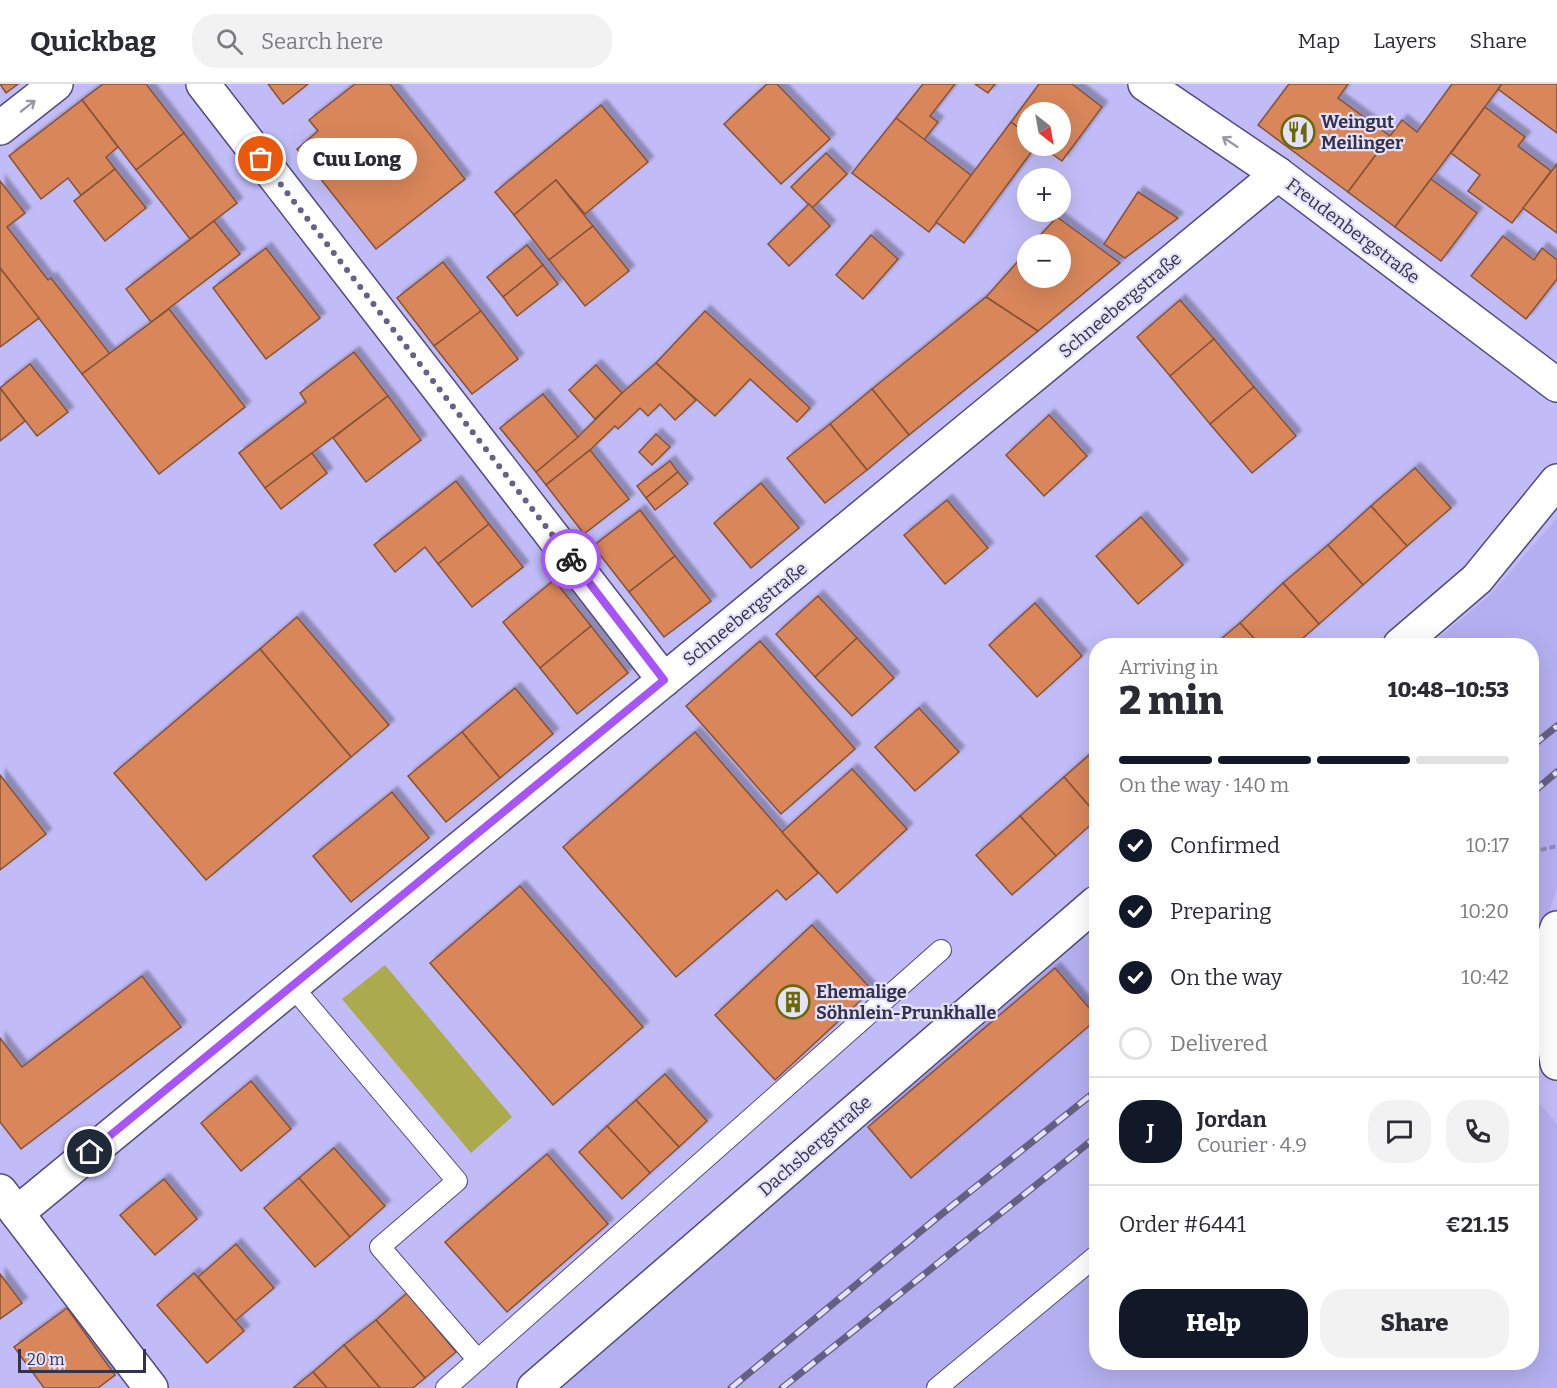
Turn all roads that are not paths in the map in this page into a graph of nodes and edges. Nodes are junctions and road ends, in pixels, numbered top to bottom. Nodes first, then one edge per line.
1 (56, 84) edge
2 (203, 84) edge
3 (1145, 84) edge
4 (0, 128) edge
5 (1278, 174) junction
6 (1557, 385) edge
7 (1557, 481) edge
8 (1408, 638) edge
9 (664, 680) junction
10 (1089, 909) edge
11 (1547, 935) edge
12 (941, 950) dead end
13 (292, 986) junction
14 (1553, 991) edge
15 (1557, 1064) edge
16 (9, 1202) edge
17 (1089, 1262) edge
18 (478, 1360) junction
19 (151, 1388) edge
20 (446, 1388) edge
21 (534, 1388) edge
22 (937, 1388) edge

4 -> 1 street
2 - 9 street
5 -> 3 street, Freudenbergstraße
5 - 6 street, Freudenbergstraße
5 - 9 street, Schneebergstraße
7 - 8 street
9 - 13 street, Schneebergstraße
10 - 21 street, Dachsbergstraße
11 - 14 street
12 - 18 lane
13 - 16 street, Schneebergstraße
13 - 18 lane
14 - 15 street
16 - 19 street
17 - 22 lane
18 - 20 lane

